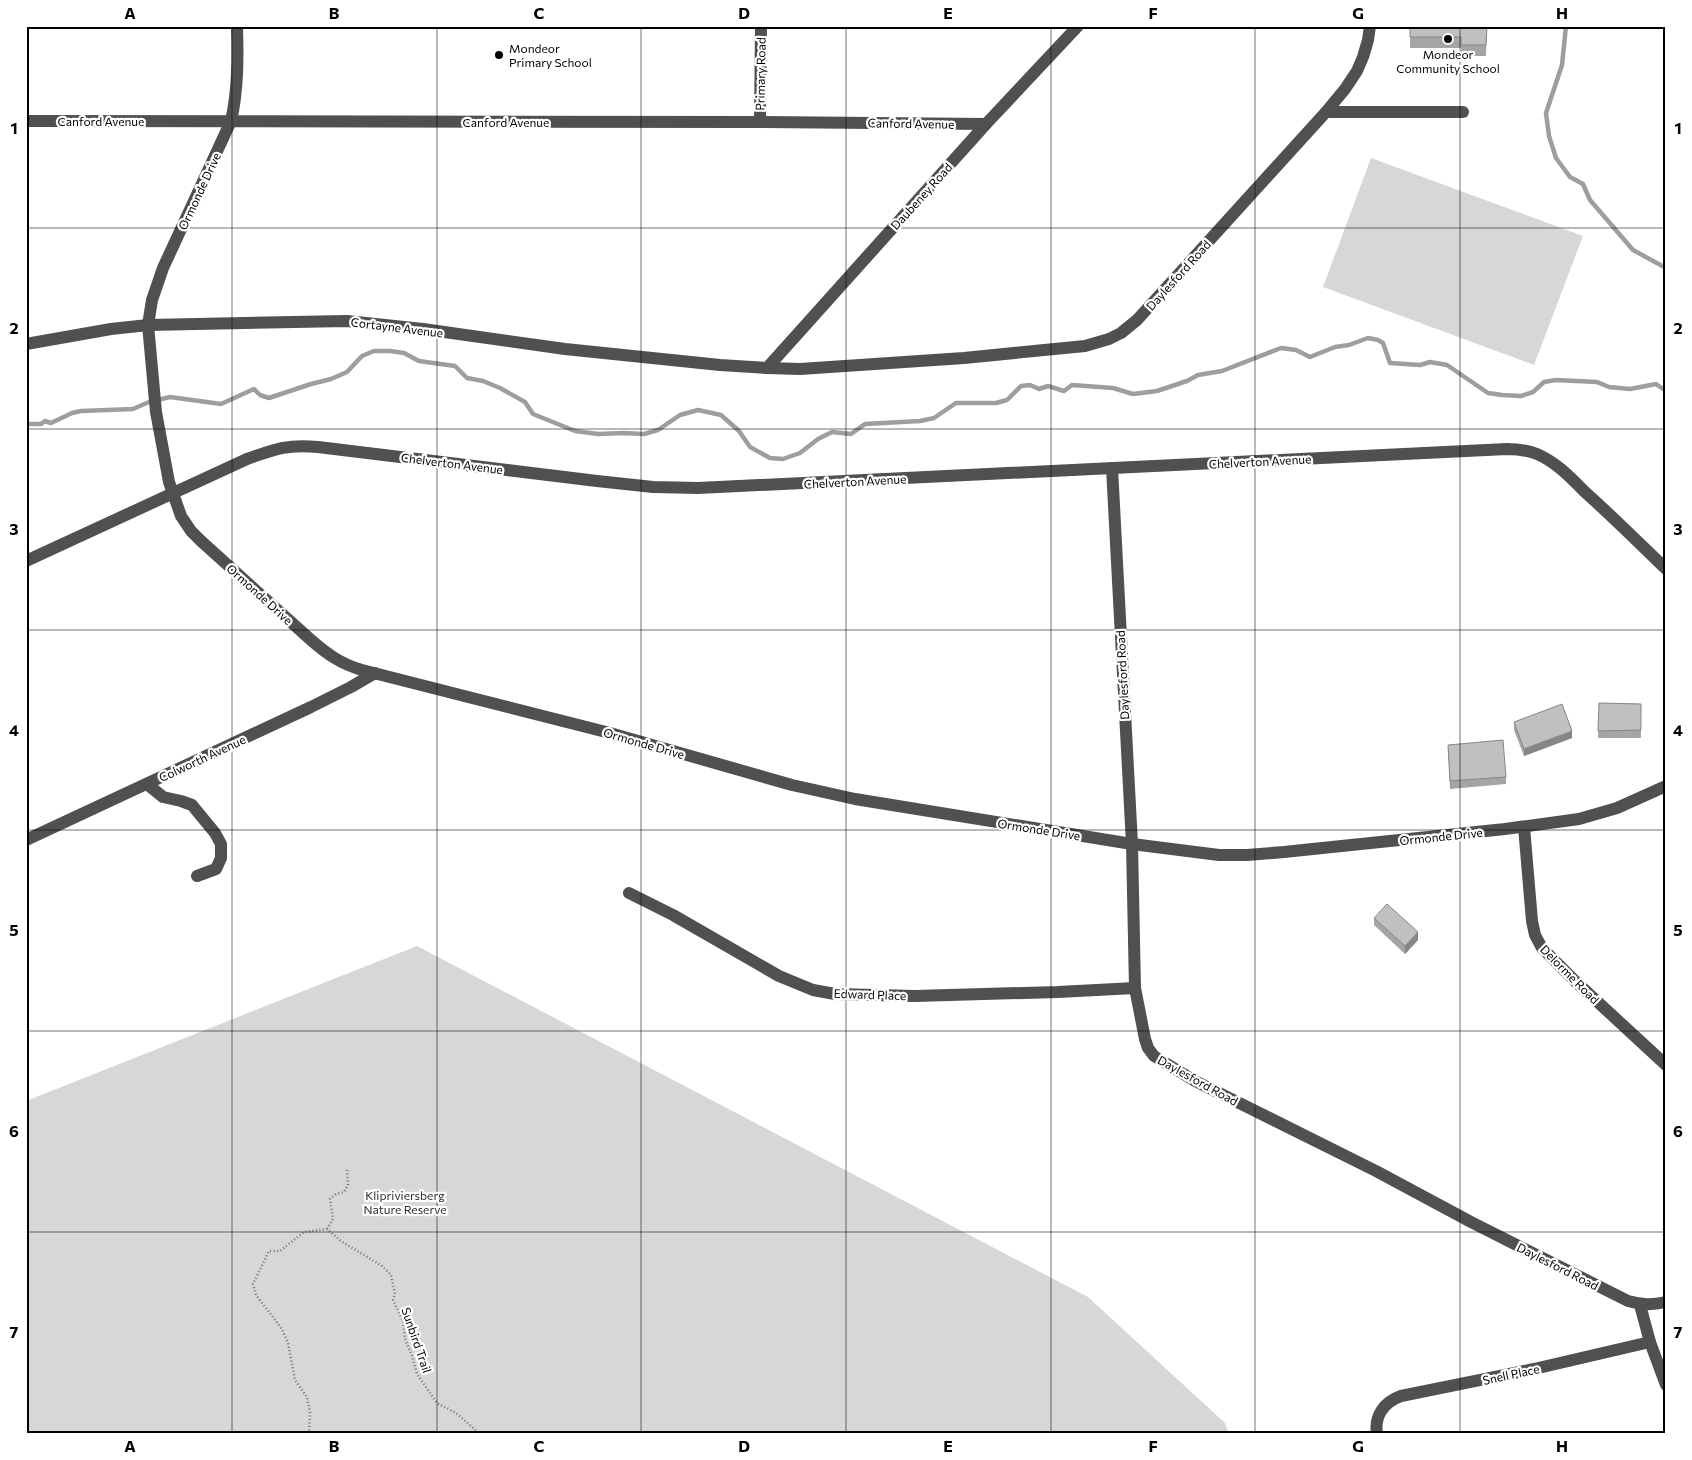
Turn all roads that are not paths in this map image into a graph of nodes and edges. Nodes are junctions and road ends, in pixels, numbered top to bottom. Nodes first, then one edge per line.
1 (237, 26) edge
2 (761, 26) edge
3 (1078, 26) edge
4 (1370, 26) edge
5 (1326, 112) junction
6 (1464, 112) dead end
7 (26, 121) edge
8 (231, 121) junction
9 (760, 122) junction
10 (986, 124) junction
11 (148, 326) junction
12 (26, 344) edge
13 (767, 368) junction
14 (1112, 468) junction
15 (173, 494) junction
16 (26, 560) edge
17 (1666, 569) edge
18 (375, 673) junction
19 (147, 784) junction
20 (1666, 786) edge
21 (1524, 826) junction
22 (26, 840) edge
23 (1132, 844) junction
24 (197, 876) dead end
25 (629, 893) dead end
26 (1136, 988) junction
27 (1666, 1065) edge
28 (1666, 1302) edge
29 (1640, 1305) junction
30 (1650, 1342) junction
31 (1666, 1385) edge
32 (1378, 1434) edge

1 - 8 street, Ormonde Drive
2 - 9 street, Primary Road
3 - 10 street, Daubeney Road
4 - 5 street, Daylesford Road
5 - 6 street
5 - 13 street, Daylesford Road
7 - 8 street, Canford Avenue
8 - 9 street, Canford Avenue
8 - 11 street, Ormonde Drive
9 - 10 street, Canford Avenue
10 - 13 street, Daubeney Road
11 - 12 street, Cortayne Avenue
11 - 13 street, Cortayne Avenue
11 - 15 street, Ormonde Drive
14 - 15 street, Chelverton Avenue
14 - 17 street, Chelverton Avenue
14 - 23 street, Daylesford Road
15 - 16 street, Chelverton Avenue
15 - 18 street, Ormonde Drive
18 - 19 street, Colworth Avenue
18 - 23 street, Ormonde Drive
19 - 22 street, Colworth Avenue
19 - 24 street
20 - 21 street, Ormonde Drive
21 - 23 street, Ormonde Drive
21 - 27 street, Delorme Road
23 - 26 street, Daylesford Road
25 - 26 street, Edward Place
26 - 29 street, Daylesford Road
28 - 29 street, Daylesford Road
29 - 30 street
30 - 31 street
30 - 32 street, Snell Place

